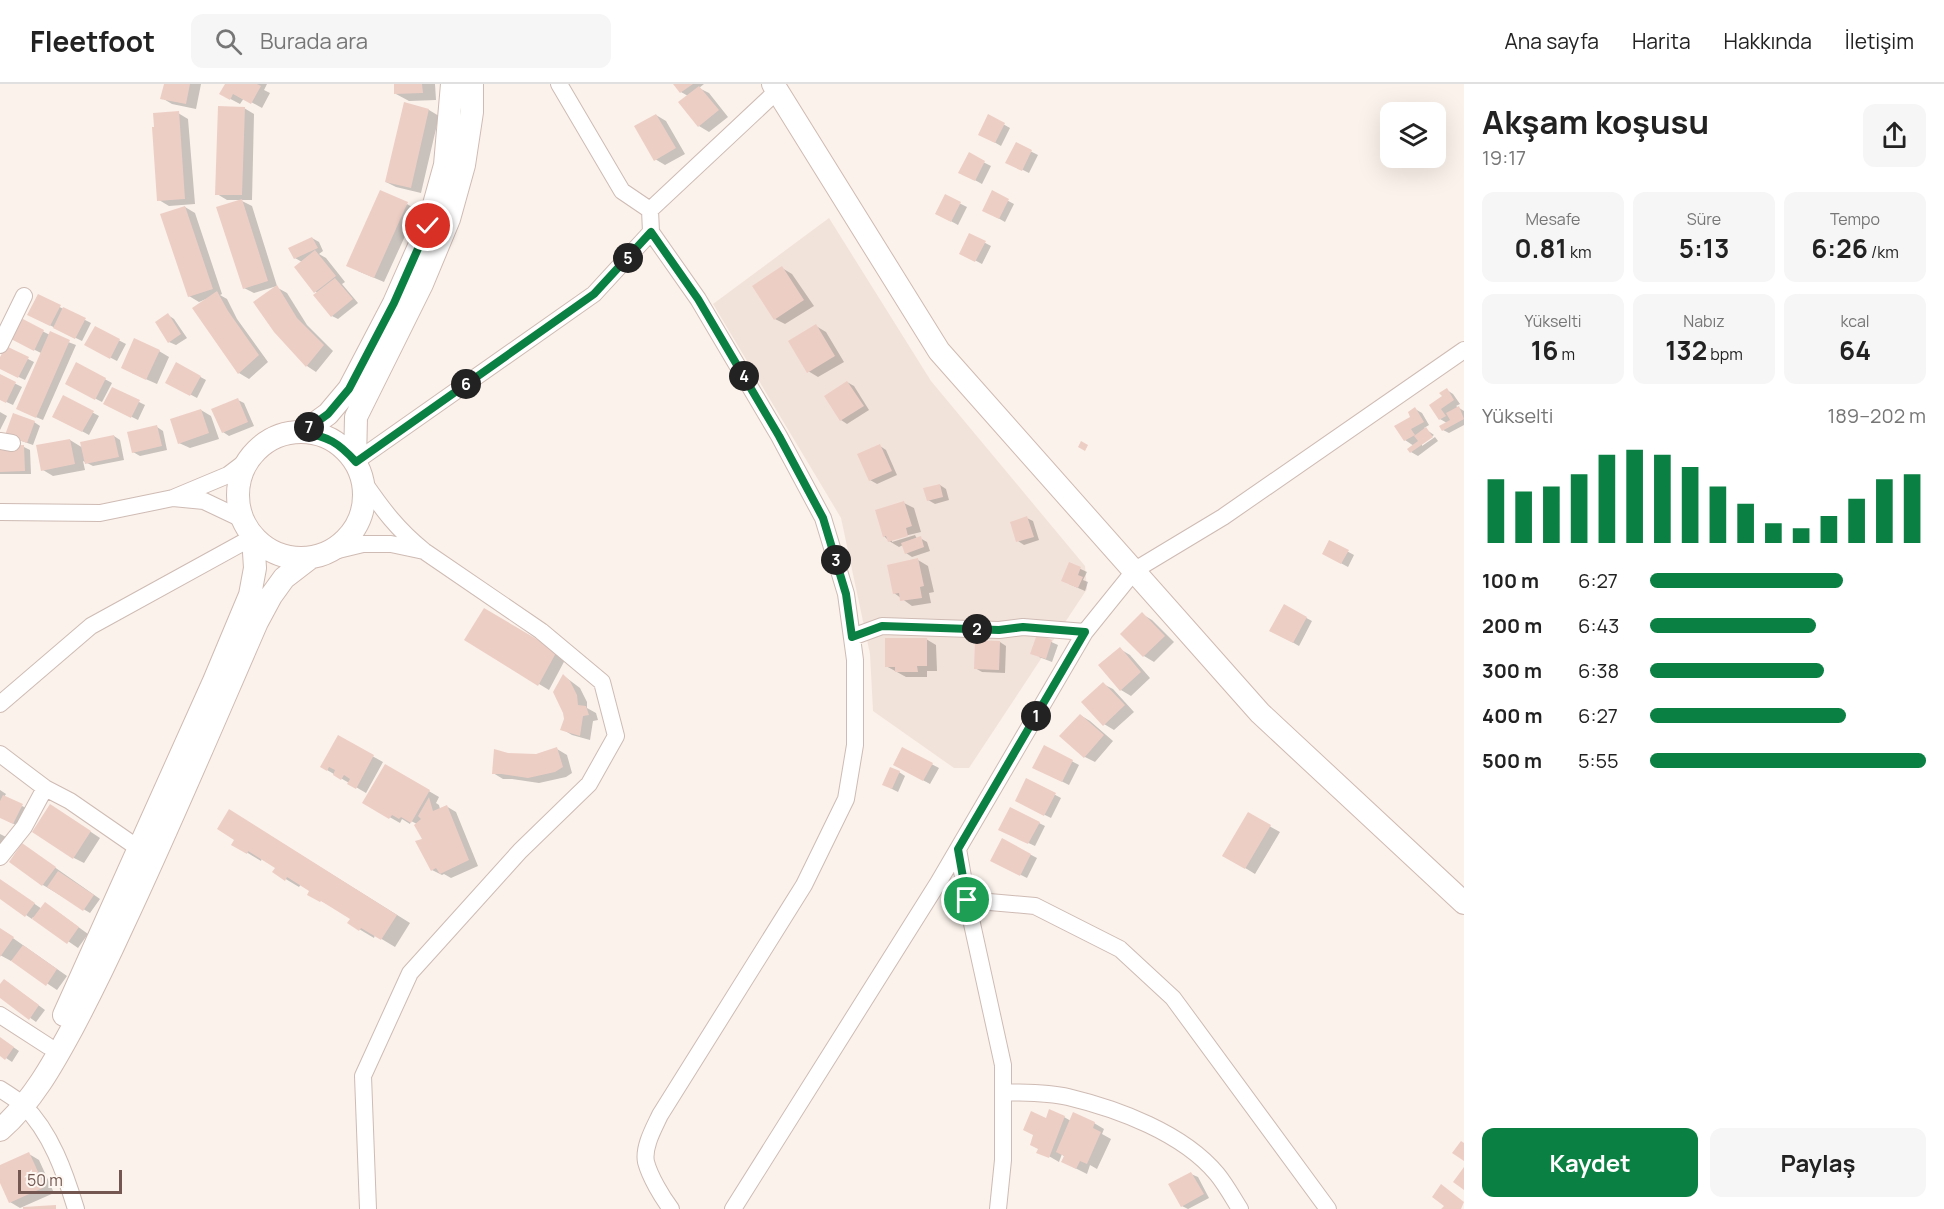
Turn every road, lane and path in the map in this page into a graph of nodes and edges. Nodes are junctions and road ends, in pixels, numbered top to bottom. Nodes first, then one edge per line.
1 (452, 84) edge
2 (472, 84) edge
3 (559, 84) edge
4 (775, 87) edge
5 (650, 210) junction
6 (651, 232) junction
7 (24, 296) dead end
8 (0, 345) edge
9 (1464, 350) edge
10 (303, 432) junction
11 (249, 459) junction
12 (359, 472) junction
13 (173, 498) junction
14 (0, 512) edge
15 (248, 528) junction
16 (424, 551) junction
17 (320, 555) junction
18 (1135, 570) junction
19 (1085, 632) junction
20 (852, 637) junction
21 (0, 704) edge
22 (0, 754) edge
23 (45, 788) junction
24 (138, 848) junction
25 (958, 849) junction
26 (0, 857) edge
27 (967, 900) junction
28 (1464, 903) edge
29 (0, 1015) edge
30 (48, 1046) junction
31 (1003, 1092) junction
32 (9, 1100) edge
33 (0, 1130) edge
34 (76, 1209) edge
35 (368, 1209) edge
36 (671, 1209) edge
37 (733, 1209) edge
38 (998, 1209) edge
39 (1240, 1209) edge
40 (1328, 1209) edge

1 - 10 street
2 - 12 street
3 - 5 street
4 - 5 street
4 - 18 street
5 - 6 street
6 - 12 street
6 - 20 street
7 - 8 street
9 - 18 street
10 - 11 street
10 - 12 street
11 - 13 street
11 - 15 street
12 - 16 street
12 - 17 street
13 - 14 street
13 - 15 street
15 - 17 street
15 - 21 street
15 - 24 street
16 - 17 street
16 - 35 street
17 - 32 street
18 - 19 street
18 - 28 street
19 - 20 street
19 - 25 street
20 - 36 street
22 - 23 street
23 - 24 street
23 - 26 street
24 - 30 street
25 - 27 street
25 - 37 street
27 - 31 street
27 - 40 street
29 - 30 street
30 - 32 street
31 - 38 street
31 - 39 street
32 - 33 street
32 - 34 street

